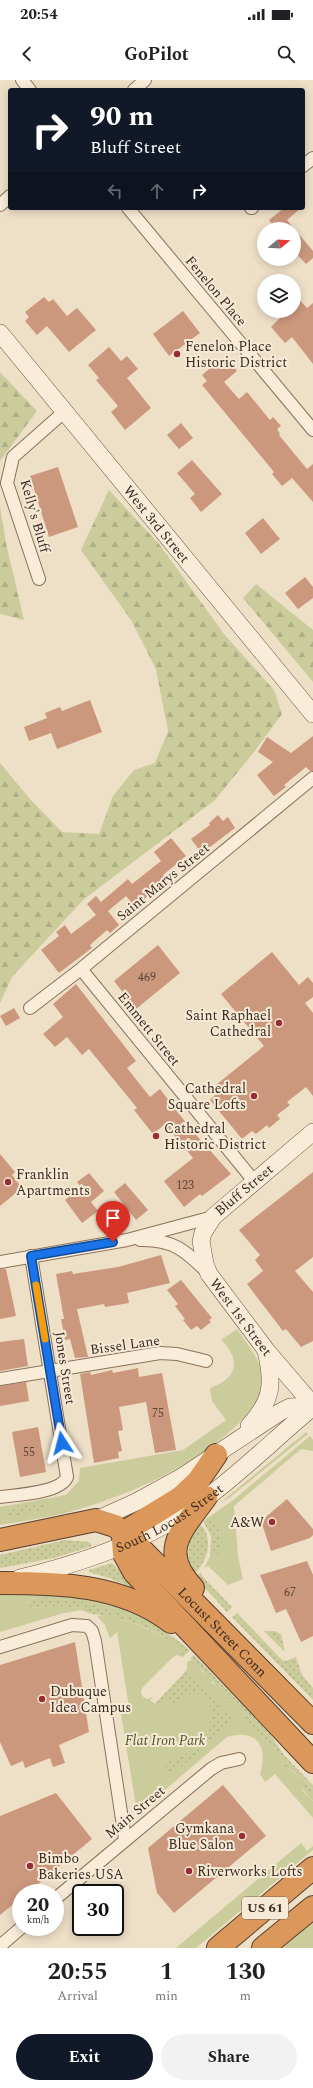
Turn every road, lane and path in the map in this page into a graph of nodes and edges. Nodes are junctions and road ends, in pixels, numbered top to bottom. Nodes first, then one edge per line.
1 (22, 80) edge
2 (146, 80) edge
3 (28, 88) edge
4 (136, 88) edge
5 (313, 158) edge
6 (305, 164) edge
7 (8, 198) edge
8 (0, 205) edge
9 (130, 210) edge
10 (0, 333) edge
11 (64, 412) junction
12 (313, 430) edge
13 (38, 579) dead end
14 (313, 714) edge
15 (313, 778) edge
16 (81, 969) junction
17 (30, 1008) dead end
18 (313, 1132) edge
19 (254, 1181) junction
20 (213, 1217) junction
21 (127, 1240) junction
22 (31, 1256) junction
23 (0, 1262) edge
24 (209, 1274) junction
25 (266, 1350) junction
26 (206, 1361) dead end
27 (50, 1371) junction
28 (0, 1380) edge
29 (313, 1406) edge
30 (234, 1442) junction
31 (216, 1454) junction
32 (0, 1497) edge
33 (206, 1497) junction
34 (96, 1520) junction
35 (0, 1540) edge
36 (127, 1540) junction
37 (0, 1582) edge
38 (0, 1647) edge
39 (206, 1650) junction
40 (249, 1659) junction
41 (313, 1723) edge
42 (239, 1759) dead end
43 (313, 1762) edge
44 (126, 1839) junction
45 (313, 1868) edge
46 (64, 1891) edge
47 (313, 1907) edge
48 (12, 1936) edge
49 (0, 1946) edge
50 (218, 1948) edge
51 (263, 1948) edge

1 - 3 street
2 - 4 street
5 - 6 street
7 - 8 street
9 - 12 street, Fenelon Place
10 - 11 main road, West 3rd Street
11 - 13 street, Kelly's Bluff
11 - 14 main road, West 3rd Street
15 - 16 street, Saint Marys Street
16 - 17 street, Saint Marys Street
16 - 19 street, Emmett Street
18 - 19 main road, Bluff Street
19 - 20 main road, Bluff Street
20 - 21 street, Bluff Street
20 - 24 main road, West 1st Street
21 - 22 street, Bluff Street
21 - 24 street
22 - 23 street, Bluff Street
22 - 27 street, Jones Street
24 - 25 main road, West 1st Street
25 - 29 main road, West 1st Street
25 - 30 main road
26 - 27 street, Bissel Lane
27 - 28 street, Bissel Lane
27 - 32 street, Jones Street
29 - 30 main road, South Locust Street
29 - 33 main road, South Locust Street
30 - 31 main road, South Locust Street
31 - 34 main road, South Locust Street
31 - 36 highway
33 - 36 main road, South Locust Street
33 - 40 highway
34 - 35 highway, South Locust Street
34 - 36 highway, Locust Street Conn
36 - 37 main road, South Locust Street
36 - 39 highway
36 - 40 highway, Locust Street Conn
37 - 39 highway
38 - 44 street
39 - 43 highway, Locust Street Conn
40 - 41 highway, Locust Street Conn
42 - 44 street, Main Street
44 - 46 street, Main Street
45 - 50 highway, US 61
47 - 51 highway, US 61
48 - 49 street

